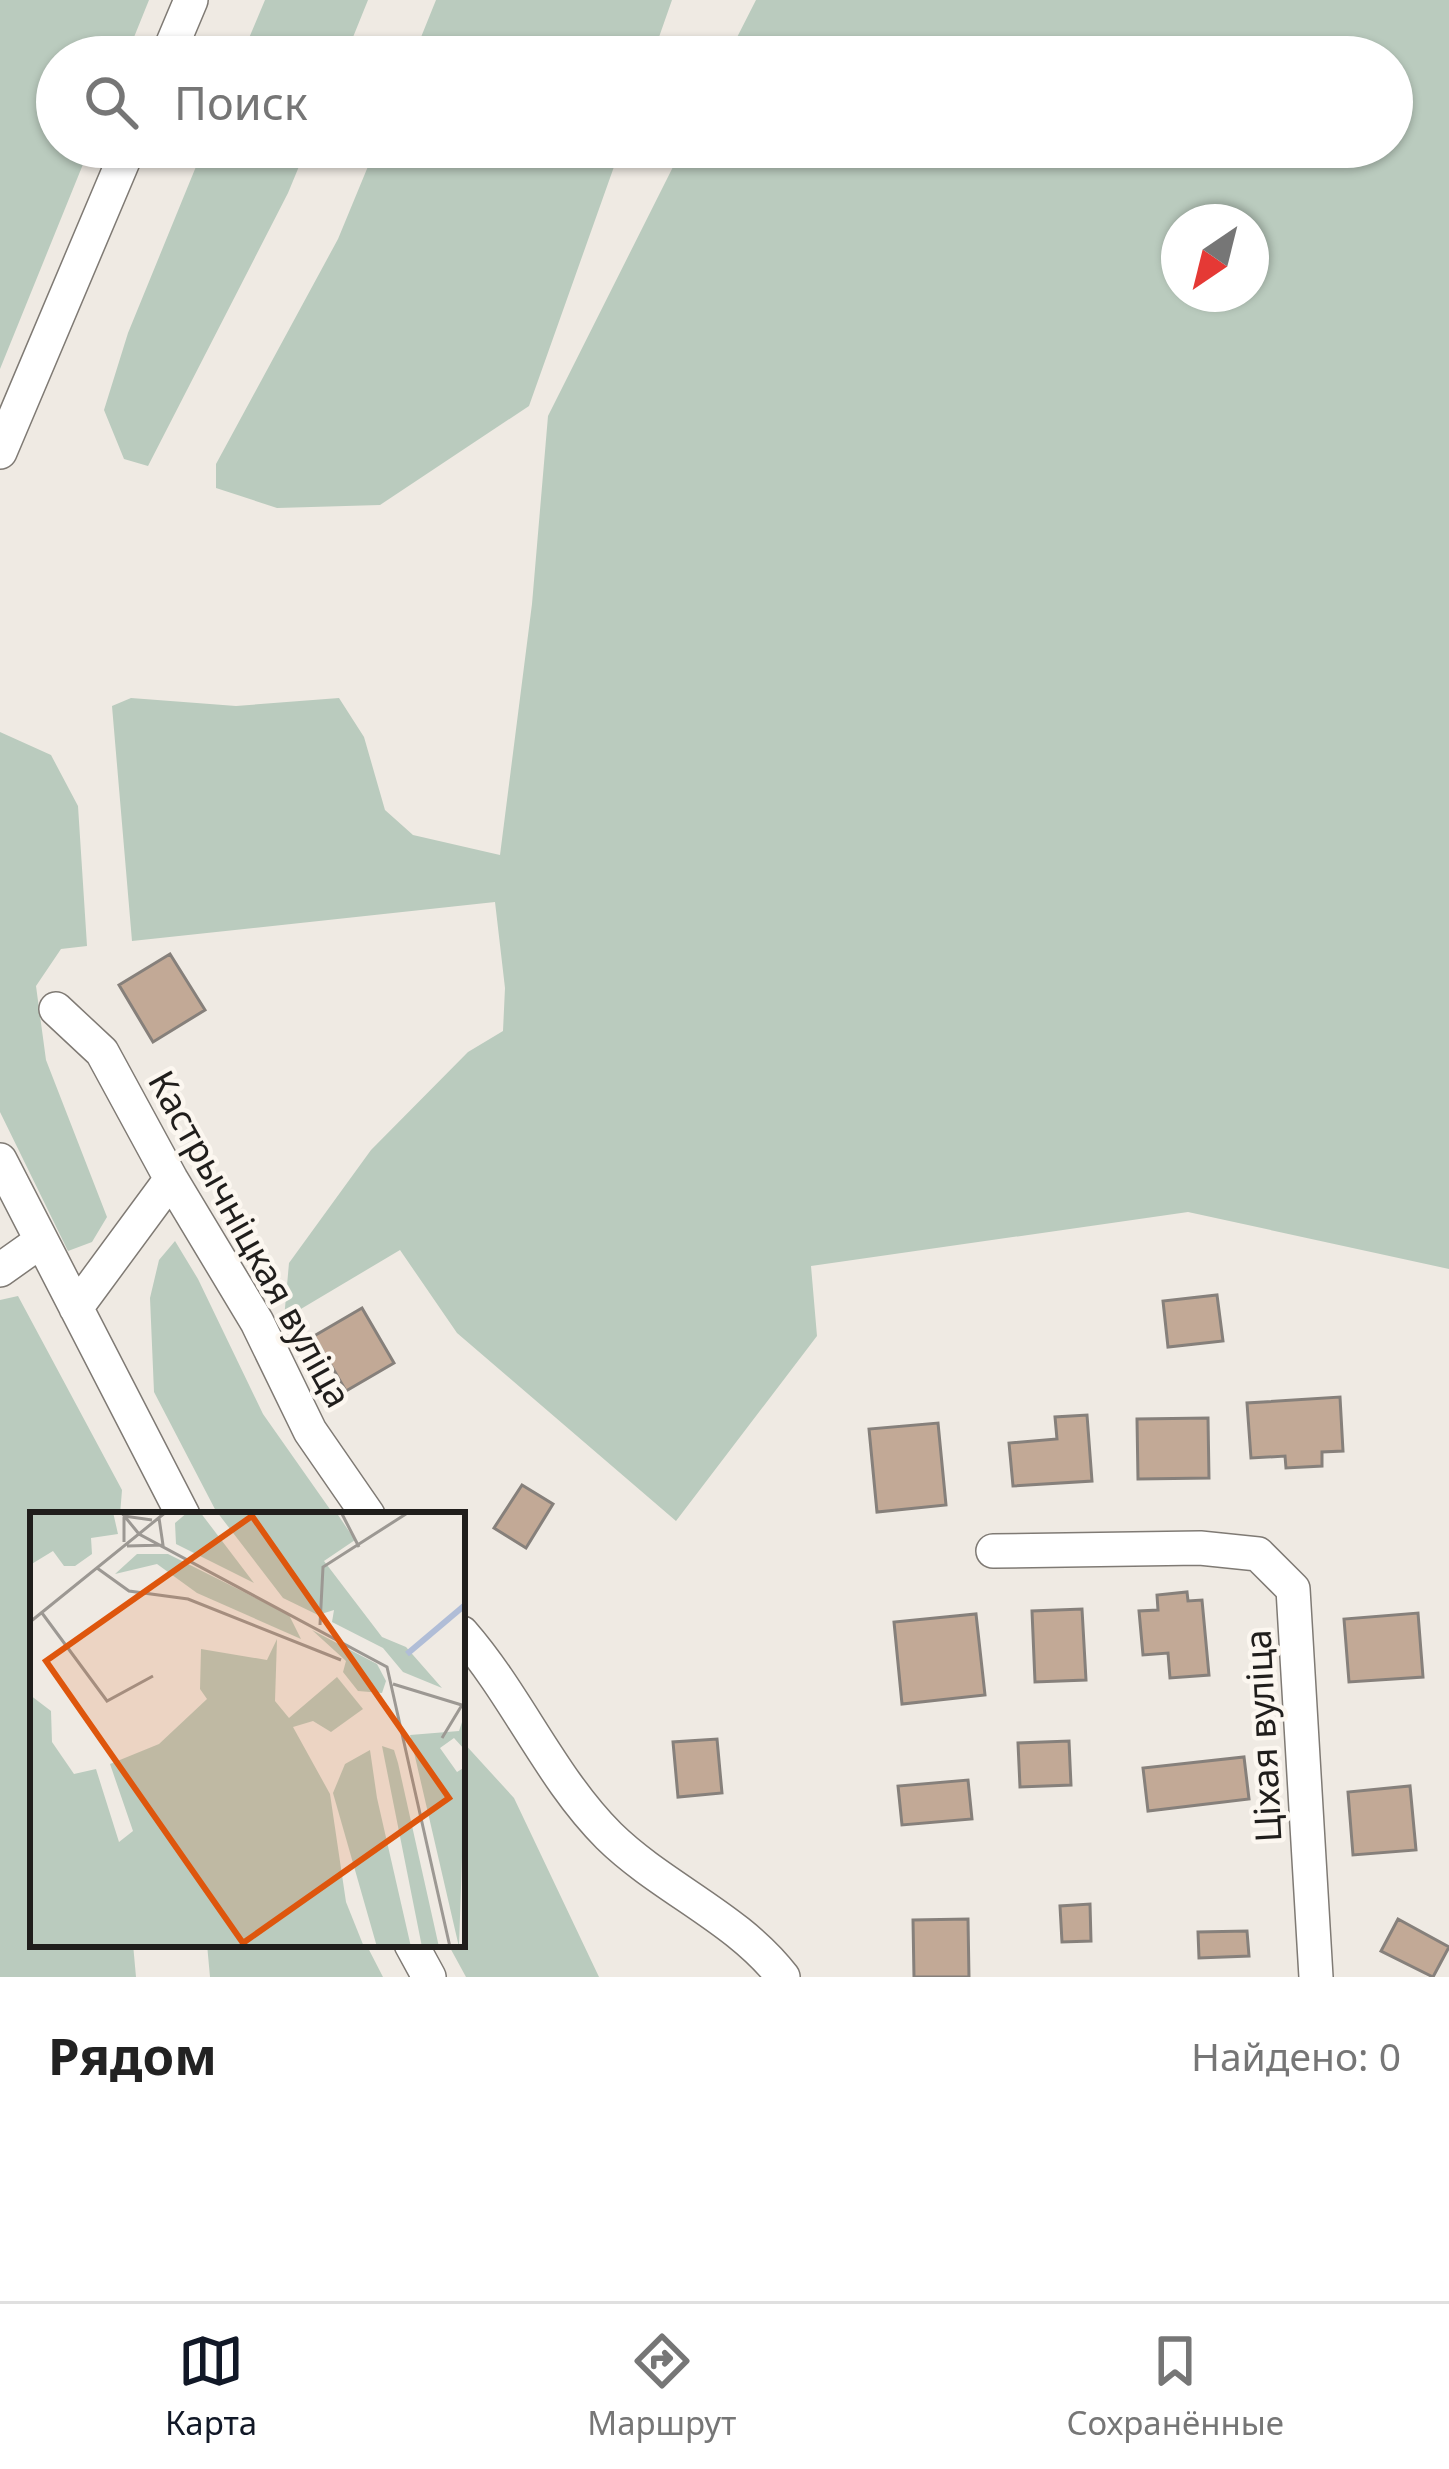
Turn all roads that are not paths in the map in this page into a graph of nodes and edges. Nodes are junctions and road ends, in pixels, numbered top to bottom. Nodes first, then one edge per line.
1 (191, 0) edge
2 (176, 36) edge
3 (120, 168) edge
4 (0, 452) edge
5 (56, 1009) dead end
6 (0, 1160) edge
7 (171, 1180) junction
8 (41, 1241) junction
9 (0, 1270) edge
10 (76, 1308) junction
11 (181, 1512) edge
12 (366, 1512) edge
13 (993, 1551) dead end
14 (465, 1636) edge
15 (413, 1947) edge
16 (429, 1977) edge
17 (783, 1977) edge
18 (1316, 1977) edge

1 - 2 street
3 - 4 street
5 - 7 street, Кастрычніцкая вуліца
6 - 8 street
7 - 10 street
7 - 12 street, Кастрычніцкая вуліца
8 - 9 street
8 - 10 street
10 - 11 street
13 - 18 street, Ціхая вуліца
14 - 17 street
15 - 16 street

